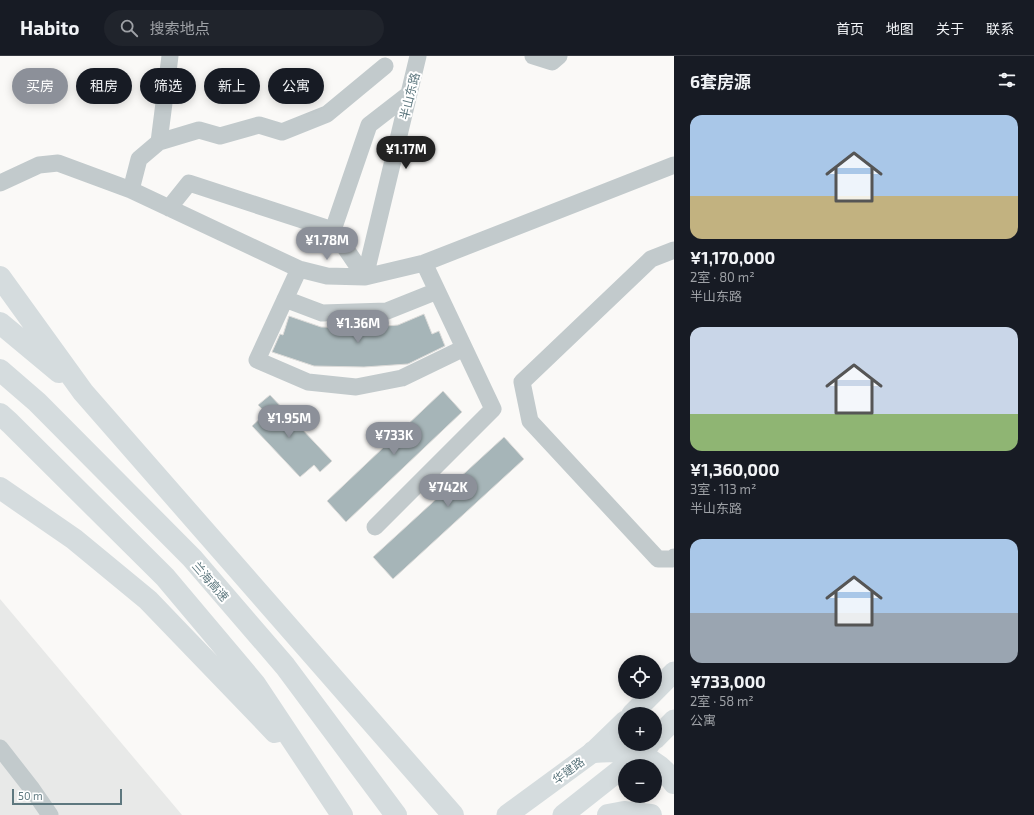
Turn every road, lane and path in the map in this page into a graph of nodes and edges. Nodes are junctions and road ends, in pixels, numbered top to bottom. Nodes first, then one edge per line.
1 (170, 56) edge
2 (418, 56) edge
3 (534, 56) edge
4 (559, 56) edge
5 (385, 66) dead end
6 (409, 94) junction
7 (159, 142) junction
8 (674, 165) edge
9 (0, 183) edge
10 (131, 190) junction
11 (169, 208) junction
12 (333, 230) junction
13 (674, 250) edge
14 (424, 263) junction
15 (299, 269) junction
16 (365, 277) junction
17 (0, 278) edge
18 (437, 291) junction
19 (286, 299) junction
20 (0, 323) edge
21 (464, 348) junction
22 (0, 370) edge
23 (83, 392) junction
24 (0, 414) edge
25 (0, 488) edge
26 (375, 528) dead end
27 (674, 557) edge
28 (674, 672) edge
29 (662, 684) edge
30 (647, 699) edge
31 (639, 707) edge
32 (674, 720) edge
33 (618, 728) edge
34 (662, 732) edge
35 (0, 748) edge
36 (593, 752) junction
37 (635, 758) edge
38 (321, 780) junction
39 (674, 783) edge
40 (50, 815) edge
41 (342, 815) edge
42 (396, 815) edge
43 (453, 815) edge
44 (507, 815) edge
45 (563, 815) edge
46 (608, 815) edge
47 (651, 815) edge

1 - 7 street
2 - 6 street, 半山东路
3 - 4 street
5 - 7 street
6 - 12 street
6 - 16 street, 半山东路
7 - 10 street
8 - 14 street
9 - 10 street
10 - 11 street
11 - 12 street
11 - 15 street
12 - 16 street
13 - 27 street
14 - 16 street
14 - 18 street
15 - 16 street
15 - 19 street
17 - 23 highway
18 - 19 street
18 - 21 street
19 - 21 street
20 - 23 highway
21 - 26 street
22 - 42 highway, 兰海高速
23 - 43 highway
24 - 38 highway
25 - 38 highway
28 - 29 main road
30 - 31 main road
32 - 34 main road
33 - 36 main road, 华建路
35 - 40 street
36 - 37 highway
36 - 44 main road, 华建路
37 - 39 highway
37 - 45 main road
38 - 41 highway
46 - 47 highway

